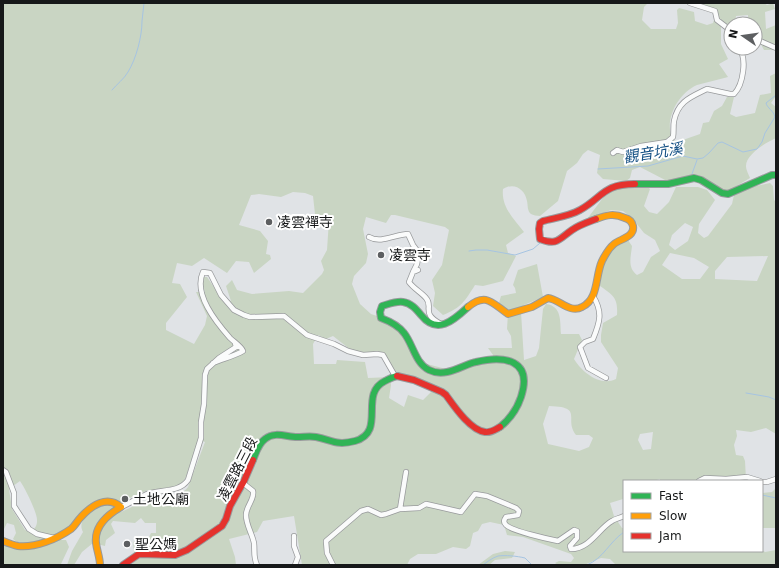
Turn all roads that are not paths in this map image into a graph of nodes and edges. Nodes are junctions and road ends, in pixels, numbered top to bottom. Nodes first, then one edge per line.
1 (690, 3) edge
2 (723, 25) edge
3 (763, 42) edge
4 (776, 48) edge
5 (742, 56) edge
6 (612, 153) dead end
7 (776, 175) edge
8 (369, 238) dead end
9 (593, 296) junction
10 (442, 325) junction
11 (395, 376) junction
12 (606, 378) dead end
13 (3, 470) edge
14 (406, 472) dead end
15 (776, 479) edge
16 (701, 480) edge
17 (758, 480) edge
18 (763, 481) edge
19 (244, 483) junction
20 (121, 507) junction
21 (400, 509) junction
22 (623, 516) edge
23 (294, 536) dead end
24 (54, 538) junction
25 (3, 541) edge
26 (100, 565) edge
27 (123, 565) edge
28 (257, 565) edge
29 (295, 565) edge
30 (334, 565) edge

1 - 2 street
3 - 4 street
5 - 6 street
7 - 9 street
8 - 10 street
9 - 10 street
9 - 12 street
10 - 11 street
11 - 19 street, 凌雲路三段
11 - 20 street
13 - 24 street
14 - 21 street
15 - 18 street
16 - 17 street
19 - 27 street, 凌雲路三段
19 - 28 street
20 - 24 street
20 - 26 street
21 - 22 street
21 - 30 street
23 - 29 street
24 - 25 street

